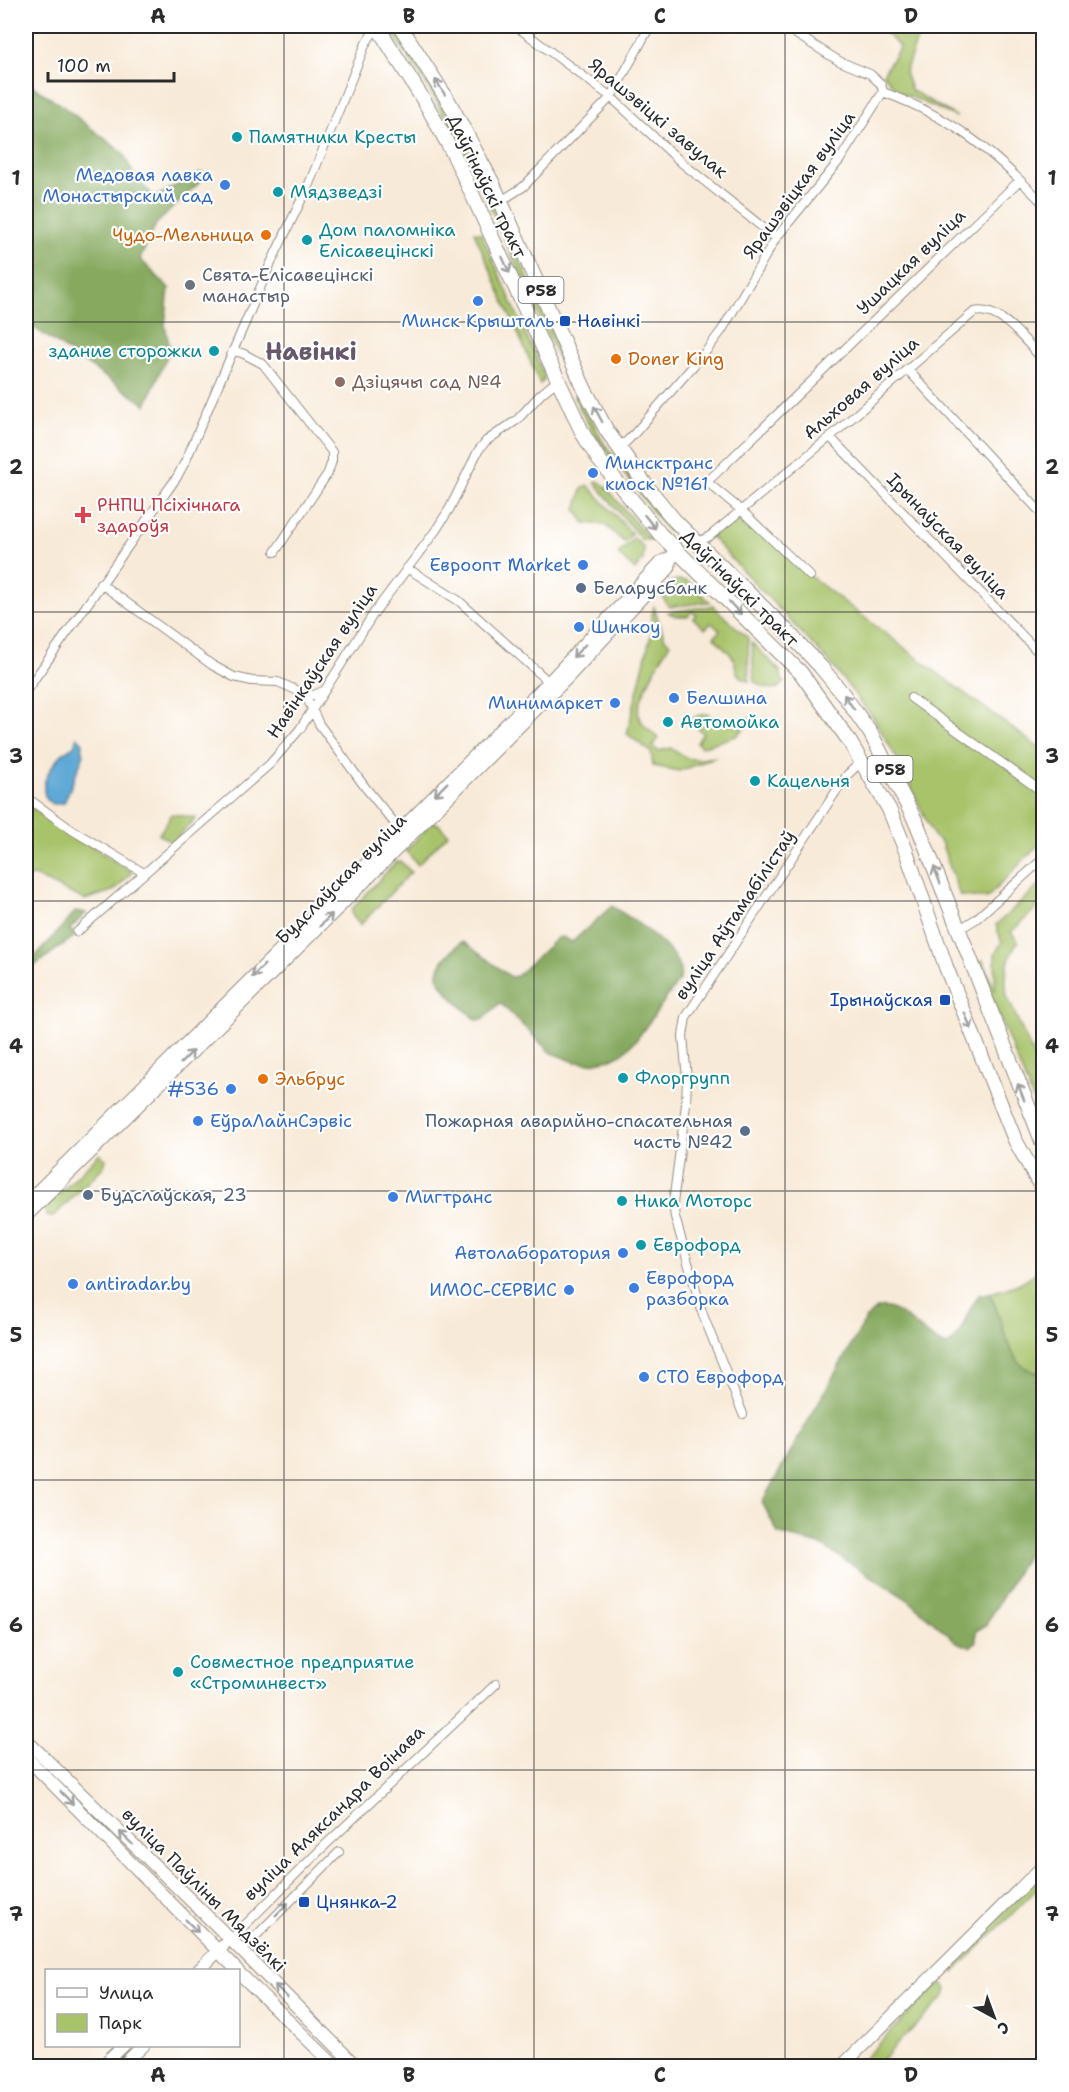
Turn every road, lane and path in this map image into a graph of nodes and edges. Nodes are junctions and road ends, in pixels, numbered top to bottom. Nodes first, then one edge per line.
1 (400, 26) edge
2 (516, 26) edge
3 (650, 26) edge
4 (783, 26) edge
5 (378, 27) edge
6 (883, 92) junction
7 (610, 97) junction
8 (1020, 180) junction
9 (501, 201) junction
10 (1044, 204) edge
11 (776, 238) junction
12 (233, 350) junction
13 (1044, 361) edge
14 (907, 369) junction
15 (558, 380) junction
16 (830, 437) junction
17 (617, 446) junction
18 (741, 510) junction
19 (1044, 516) edge
20 (698, 543) junction
21 (275, 552) dead end
22 (674, 555) junction
23 (407, 568) junction
24 (810, 576) dead end
25 (100, 583) junction
26 (786, 630) junction
27 (771, 645) junction
28 (1044, 658) edge
29 (549, 682) junction
30 (323, 690) junction
31 (26, 691) edge
32 (305, 694) junction
33 (911, 698) dead end
34 (312, 710) junction
35 (319, 724) junction
36 (300, 729) junction
37 (862, 761) junction
38 (1044, 793) edge
39 (26, 797) edge
40 (400, 830) junction
41 (1044, 858) edge
42 (144, 873) junction
43 (958, 930) junction
44 (76, 932) dead end
45 (937, 939) junction
46 (1044, 1146) edge
47 (1044, 1192) edge
48 (26, 1203) edge
49 (26, 1216) edge
50 (742, 1414) dead end
51 (496, 1684) dead end
52 (26, 1740) edge
53 (26, 1757) edge
54 (339, 1852) dead end
55 (1044, 1865) edge
56 (230, 1940) junction
57 (241, 1950) junction
58 (218, 1951) junction
59 (201, 1969) edge
60 (231, 1969) edge
61 (240, 1977) edge
62 (122, 2047) edge
63 (142, 2047) edge
64 (102, 2067) edge
65 (122, 2067) edge
66 (335, 2067) edge
67 (357, 2067) edge
68 (842, 2067) edge

9 -> 1 main road, Даўгінаўскі тракт / Р58
2 - 7 street, Ярашэвіцкі завулак
3 - 7 street
4 - 6 street
5 - 12 street
5 -> 15 main road, Даўгінаўскі тракт / Р58
6 - 8 street
6 - 11 street, Ярашэвіцкая вуліца
7 - 9 street
7 - 11 street, Ярашэвіцкі завулак
8 - 10 street
8 - 18 street, Ушацкая вуліца
17 -> 9 main road, Даўгінаўскі тракт / Р58
11 - 17 street, Ярашэвіцкая вуліца
12 - 21 street
12 - 25 street
13 - 14 street, Альховая вуліца
14 - 16 street, Альховая вуліца
14 - 19 street
15 -> 22 main road, Даўгінаўскі тракт / Р58
15 - 23 street, Навінкаўская вуліца
16 - 18 street, Альховая вуліца
16 - 28 street, Ірынаўская вуліца
17 - 20 main road, Даўгінаўскі тракт / Р58
18 - 20 street, Альховая вуліца
18 - 24 street
20 - 22 main road
20 - 26 main road, Даўгінаўскі тракт / Р58
22 -> 27 main road, Даўгінаўскі тракт / Р58
22 -> 29 main road, Будслаўская вуліца
49 -> 22 main road, Будслаўская вуліца
23 - 29 street
23 - 30 street, Навінкаўская вуліца
25 - 31 street
25 - 32 street
26 - 27 main road
43 -> 26 main road, Даўгінаўскі тракт / Р58
27 - 37 main road, Даўгінаўскі тракт / Р58
29 -> 40 main road, Будслаўская вуліца
30 - 32 street
30 - 34 street, Навінкаўская вуліца
32 - 34 street
33 - 38 street
34 - 35 street
34 - 36 street, Навінкаўская вуліца
35 - 36 street
35 - 40 street
36 - 42 street, Навінкаўская вуліца
37 - 45 main road, Даўгінаўскі тракт / Р58
37 - 50 street, вуліца Аўтамабілістаў
39 - 42 street
40 -> 48 main road, Будслаўская вуліца
41 - 43 street
42 - 44 street, Навінкаўская вуліца
43 - 45 main road
46 -> 43 main road, Даўгінаўскі тракт / Р58
45 -> 47 main road, Даўгінаўскі тракт / Р58
51 - 56 street, вуліца Аляксандра Воінава
56 -> 52 main road, вуліца Паўліны Мядзёлкі
53 -> 58 main road, вуліца Паўліны Мядзёлкі
57 -> 54 street, вуліца Аляксандра Воінава
55 - 68 main road
56 - 57 main road, вуліца Паўліны Мядзёлкі
56 - 58 main road, вуліца Аляксандра Воінава
57 - 60 main road, вуліца Аляксандра Воінава
67 -> 57 main road, вуліца Паўліны Мядзёлкі
58 - 59 main road, вуліца Аляксандра Воінава
58 - 60 main road, вуліца Паўліны Мядзёлкі
61 - 66 main road, вуліца Паўліны Мядзёлкі
62 - 64 main road
63 - 65 main road

